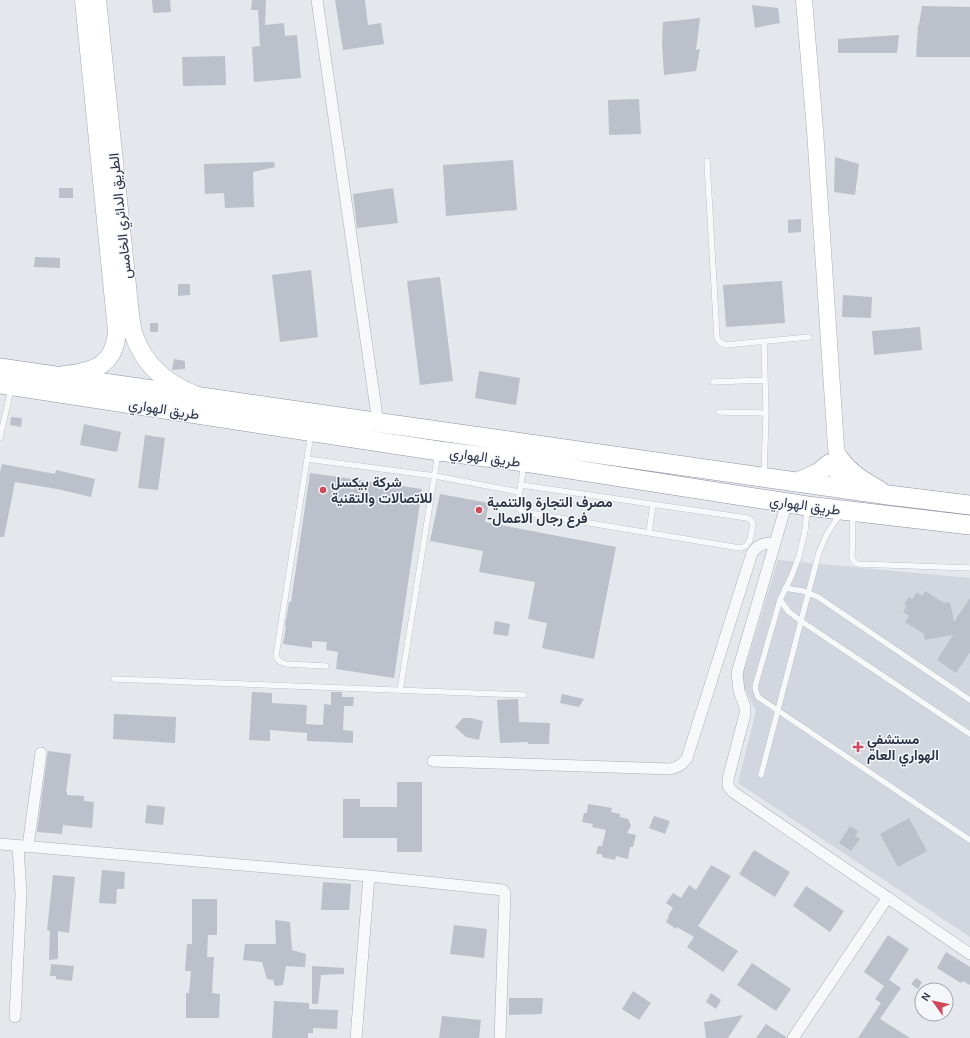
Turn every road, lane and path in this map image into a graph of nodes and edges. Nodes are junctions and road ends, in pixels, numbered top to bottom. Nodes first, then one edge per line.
1 (84, 0) edge
2 (97, 0) edge
3 (317, 0) edge
4 (804, 0) edge
5 (707, 161) dead end
6 (809, 337) dead end
7 (764, 341) junction
8 (0, 368) edge
9 (54, 376) junction
10 (766, 380) junction
11 (713, 382) dead end
12 (6, 385) edge
13 (204, 396) junction
14 (719, 412) dead end
15 (766, 413) junction
16 (378, 423) junction
17 (311, 431) junction
18 (0, 438) edge
19 (471, 446) junction
20 (439, 451) junction
21 (835, 456) junction
22 (307, 459) junction
23 (525, 462) junction
24 (435, 476) junction
25 (764, 477) junction
26 (798, 482) junction
27 (521, 485) junction
28 (830, 487) junction
29 (520, 492) junction
30 (888, 495) junction
31 (787, 502) junction
32 (653, 504) junction
33 (970, 505) edge
34 (807, 506) junction
35 (848, 511) junction
36 (970, 525) edge
37 (649, 532) junction
38 (775, 543) junction
39 (970, 568) edge
40 (785, 588) junction
41 (809, 593) junction
42 (780, 600) junction
43 (801, 621) junction
44 (326, 666) dead end
45 (114, 679) dead end
46 (400, 691) junction
47 (524, 695) dead end
48 (970, 700) edge
49 (778, 711) junction
50 (970, 734) edge
51 (41, 753) dead end
52 (433, 761) dead end
53 (761, 775) dead end
54 (970, 840) edge
55 (0, 844) edge
56 (23, 846) junction
57 (369, 876) junction
58 (888, 897) junction
59 (970, 954) edge
60 (15, 1017) dead end
61 (356, 1038) edge
62 (500, 1038) edge
63 (794, 1038) edge

1 - 9 main road, الطريق الدائري الخامس
2 - 13 main road, الطريق الدائري الخامس
3 - 16 street
4 - 21 main road
5 - 7 lane
6 - 7 lane
7 - 10 lane
8 - 9 highway, طريق الهواري
9 - 13 highway, طريق الهواري
10 - 11 lane
10 - 15 lane
12 - 17 highway, طريق الهواري
12 - 18 lane
13 - 16 highway, طريق الهواري
14 - 15 lane
15 - 25 lane
16 - 19 highway, طريق الهواري
17 - 20 highway, طريق الهواري
17 - 22 lane
19 - 20 highway, طريق الهواري
19 - 23 highway, طريق الهواري
19 - 25 highway, طريق الهواري
20 - 24 lane
21 - 26 highway
21 - 28 main road
21 - 30 highway
22 - 24 lane
22 - 44 lane
23 - 27 lane
23 - 31 highway, طريق الهواري
24 - 29 lane
24 - 46 lane
25 - 26 highway, طريق الهواري
26 - 28 highway, طريق الهواري
27 - 29 lane
27 - 32 lane
28 - 30 highway, طريق الهواري
29 - 37 lane
30 - 33 highway, طريق الهواري
31 - 34 highway, طريق الهواري
31 - 38 street
32 - 37 lane
32 - 37 lane
34 - 35 highway, طريق الهواري
34 - 40 lane
35 - 36 highway, طريق الهواري
35 - 39 lane
35 - 41 lane
38 - 52 street
38 - 58 street
40 - 41 lane
40 - 42 lane
41 - 43 lane
41 - 48 lane
42 - 43 lane
42 - 49 lane
43 - 49 lane
43 - 50 lane
45 - 46 lane
46 - 47 lane
49 - 53 lane
49 - 54 lane
51 - 56 street
55 - 56 street
56 - 57 street
56 - 60 street
57 - 61 street
57 - 62 street
58 - 59 street
58 - 63 street

